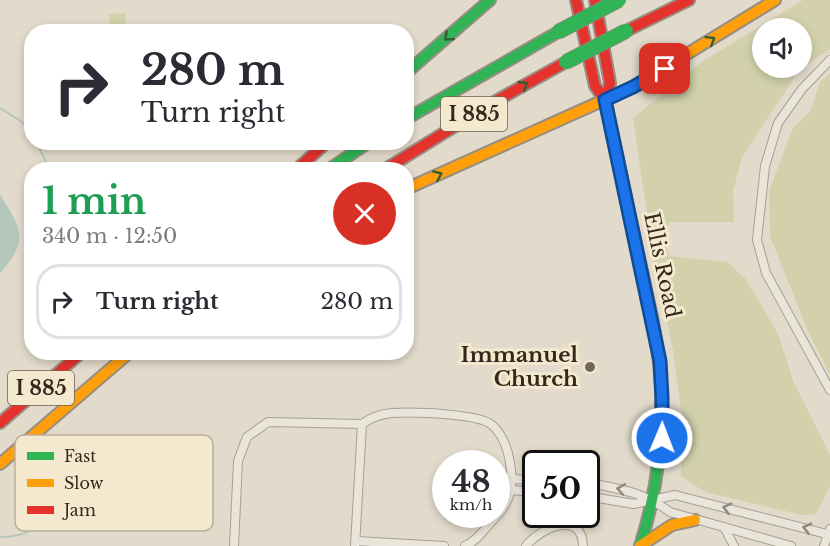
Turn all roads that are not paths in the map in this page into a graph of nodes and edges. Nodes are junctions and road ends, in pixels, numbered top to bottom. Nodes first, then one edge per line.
1 (490, 0) edge
2 (576, 0) edge
3 (595, 0) edge
4 (619, 0) edge
5 (689, 0) edge
6 (775, 0) edge
7 (830, 60) edge
8 (414, 66) edge
9 (605, 100) junction
10 (414, 114) edge
11 (318, 150) edge
12 (357, 150) edge
13 (305, 162) edge
14 (340, 162) edge
15 (397, 162) edge
16 (414, 185) edge
17 (73, 360) edge
18 (121, 360) edge
19 (125, 360) edge
20 (98, 379) junction
21 (830, 390) edge
22 (0, 423) edge
23 (362, 424) junction
24 (33, 435) edge
25 (15, 451) edge
26 (0, 464) edge
27 (511, 479) junction
28 (522, 479) edge
29 (600, 486) edge
30 (510, 490) joint
31 (522, 491) edge
32 (600, 498) edge
33 (654, 500) junction
34 (695, 520) junction
35 (724, 527) junction
36 (486, 528) edge
37 (548, 528) edge
38 (574, 528) edge
39 (829, 532) edge
40 (356, 544) edge
41 (234, 546) edge
42 (444, 546) edge
43 (465, 546) edge
44 (526, 546) edge
45 (583, 546) edge
46 (640, 546) edge
47 (734, 546) edge
48 (787, 546) edge
49 (824, 546) edge

1 -> 8 main road
2 - 9 main road, Ellis Road
3 - 9 main road, Ellis Road
4 - 10 main road, I 885, bridge
15 -> 5 main road, I 885, bridge
9 -> 6 main road
7 - 21 street
16 -> 9 main road
9 - 33 main road, Ellis Road
11 - 13 main road
12 - 14 main road
17 - 22 main road, I 885
18 - 20 main road, I 885
19 - 20 main road
20 - 24 main road, I 885
23 - 27 street
23 - 40 street
23 - 41 street
25 - 26 main road, I 885
27 - 28 street
27 - 30 street
33 -> 29 street
30 - 31 street
32 - 33 street
33 - 34 street
39 -> 33 street
33 - 46 main road, Ellis Road
34 - 35 street
34 - 46 main road
35 - 47 street
35 - 48 street
36 - 43 street
37 - 44 street
38 - 45 street
39 - 49 street
40 - 42 street

